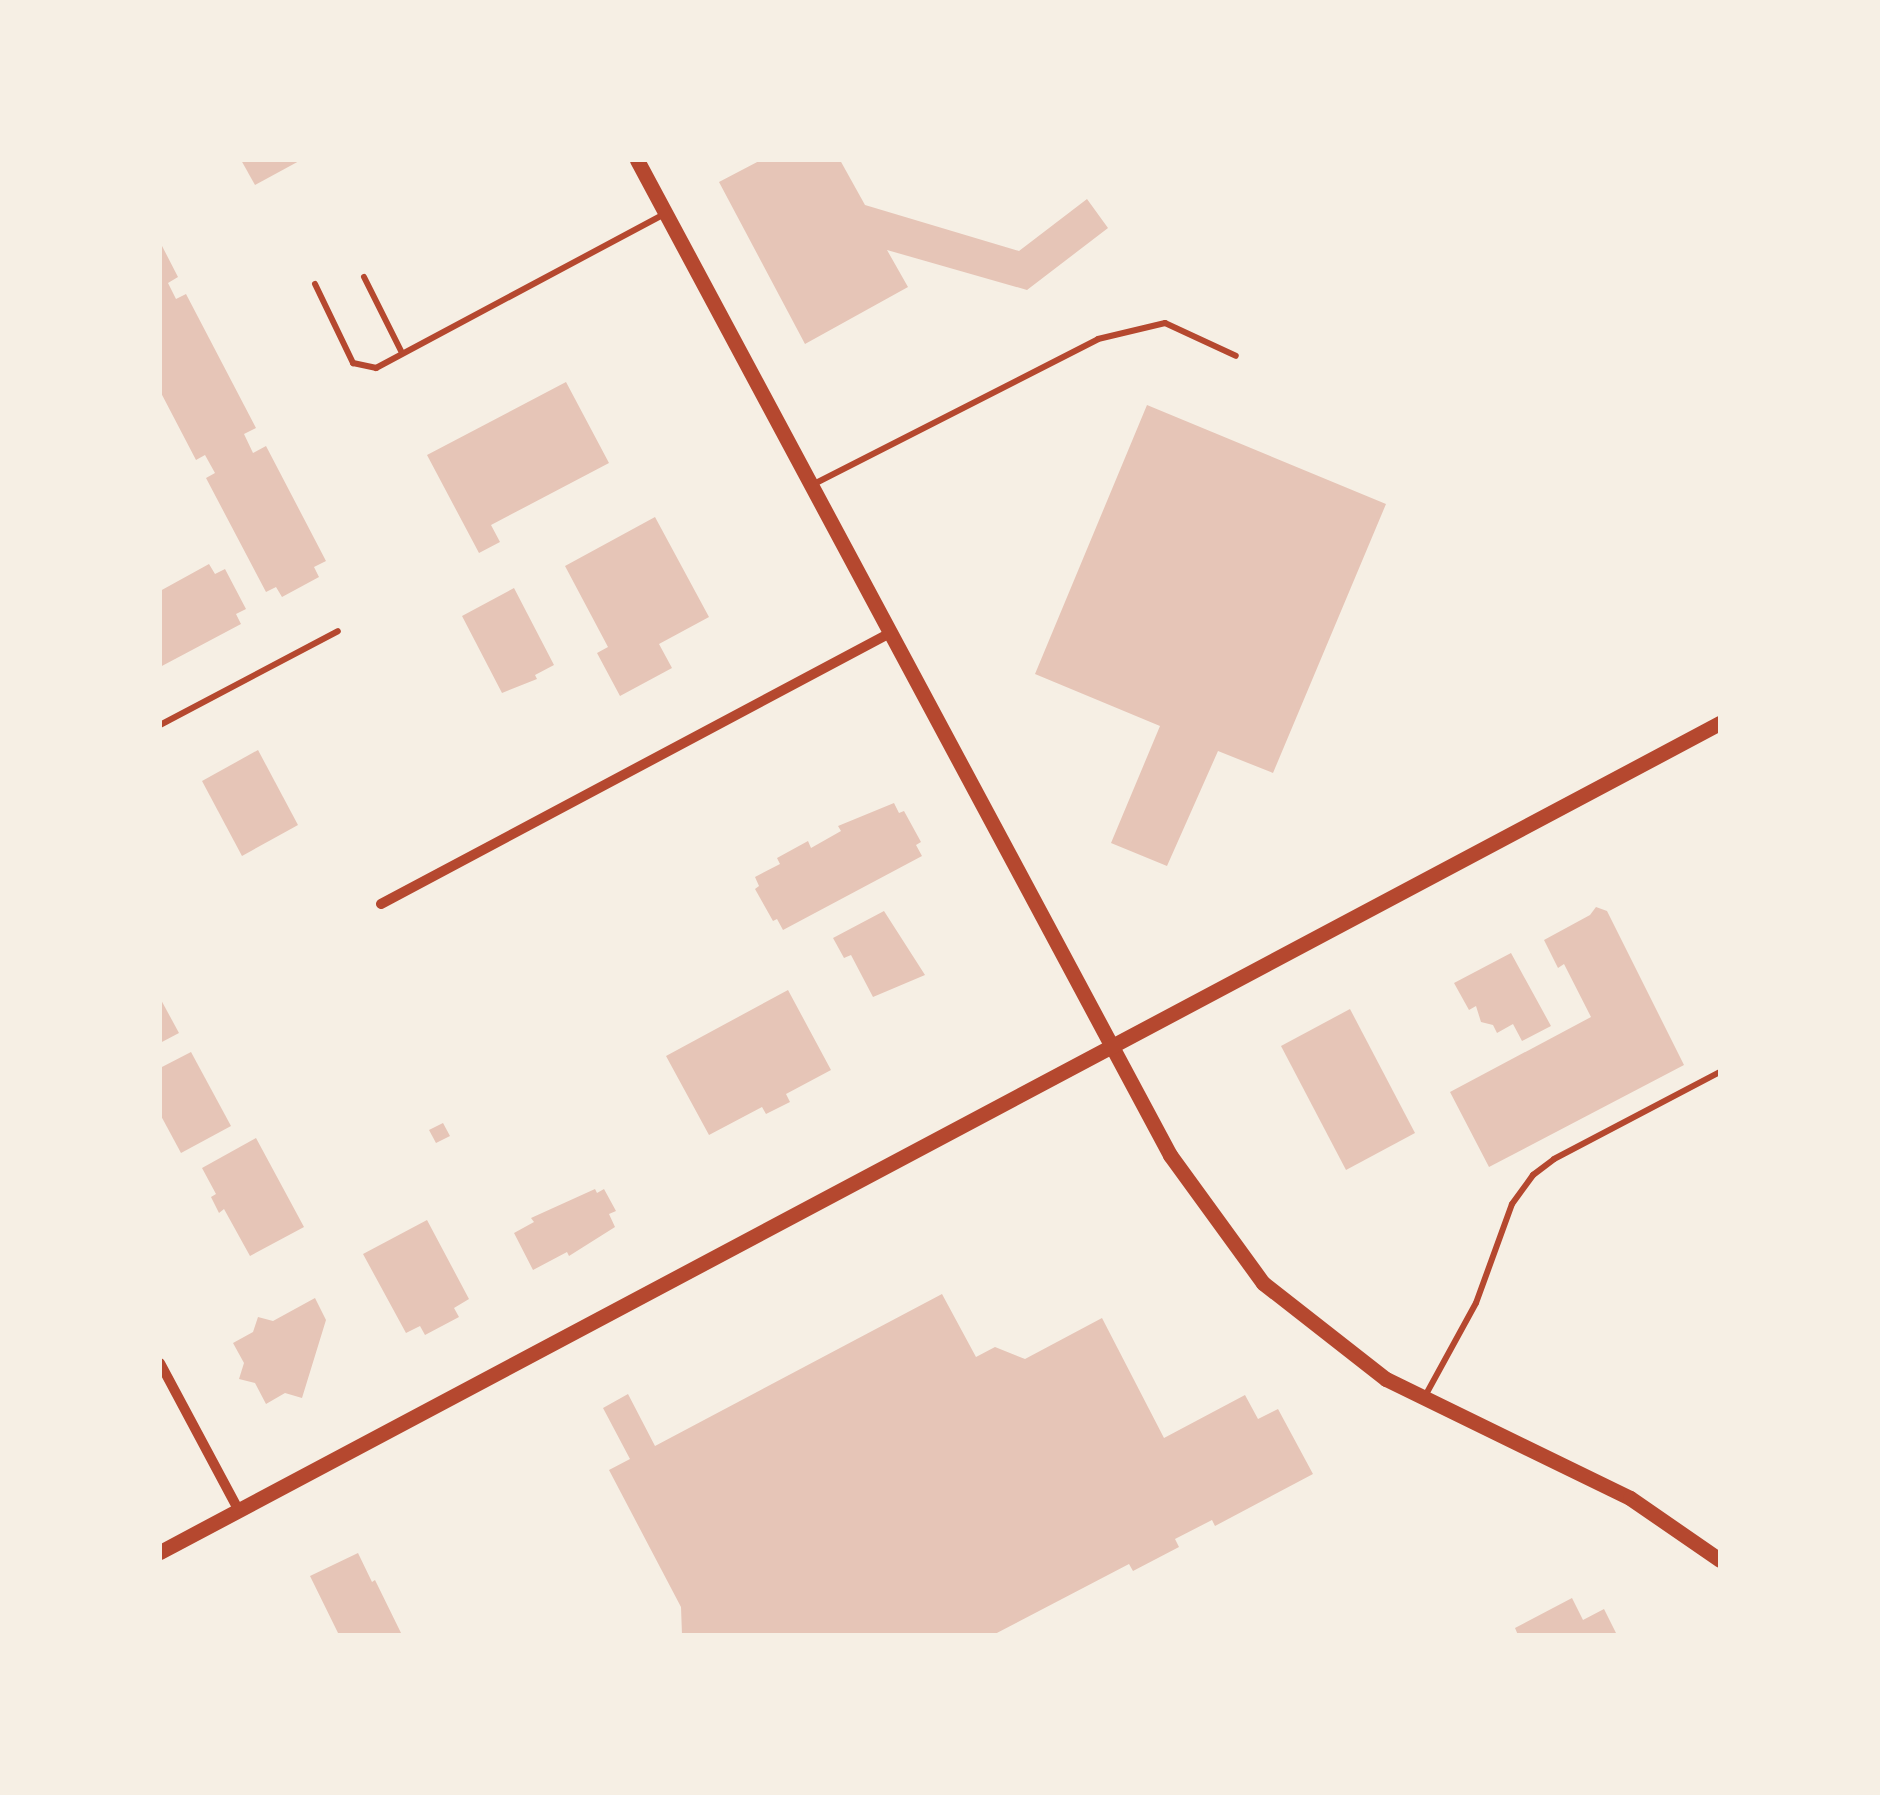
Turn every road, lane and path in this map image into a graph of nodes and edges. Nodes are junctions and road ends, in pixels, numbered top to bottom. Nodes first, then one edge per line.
1 (637, 160) edge
2 (665, 214) junction
3 (364, 277) dead end
4 (314, 284) dead end
5 (402, 353) junction
6 (1236, 356) dead end
7 (811, 486) junction
8 (338, 632) dead end
9 (890, 633) junction
10 (1720, 723) edge
11 (160, 725) edge
12 (380, 904) dead end
13 (1111, 1047) junction
14 (1720, 1072) edge
15 (160, 1364) edge
16 (1424, 1398) junction
17 (238, 1510) junction
18 (160, 1552) edge
19 (1720, 1560) edge

1 - 2 street
2 - 5 lane
2 - 7 street
3 - 5 lane
4 - 5 lane
6 - 7 lane
7 - 9 street
8 - 11 lane
9 - 12 street
9 - 13 street
10 - 13 street
13 - 16 street
13 - 17 street
14 - 16 lane
15 - 17 street
16 - 19 street
17 - 18 street

